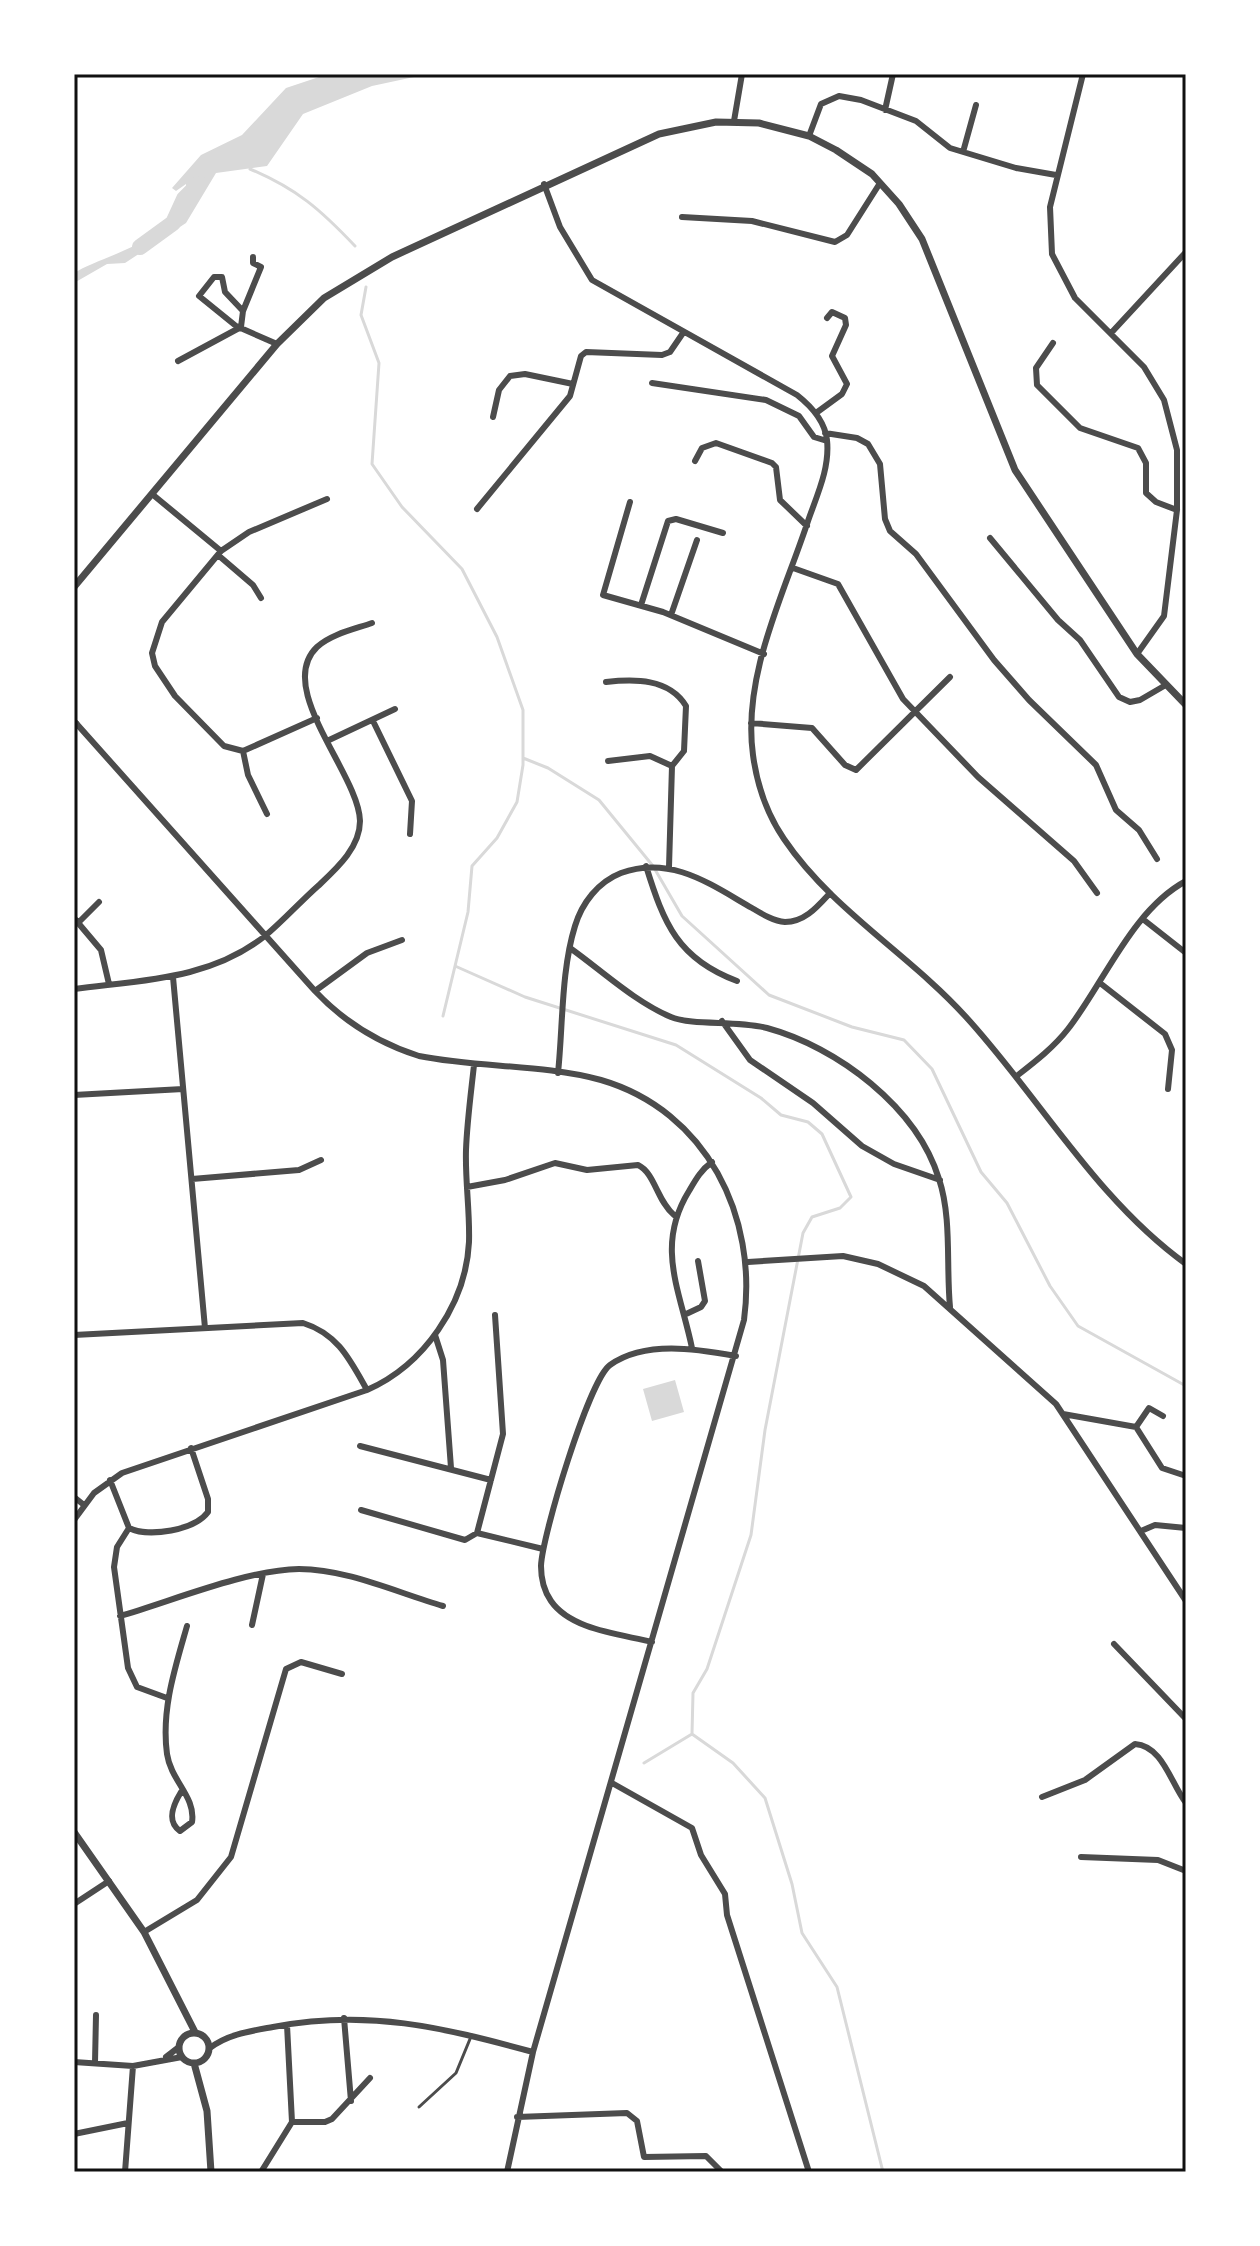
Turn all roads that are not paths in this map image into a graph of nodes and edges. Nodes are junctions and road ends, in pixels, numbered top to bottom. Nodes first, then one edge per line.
1 (742, 74) edge
2 (893, 74) edge
3 (1083, 74) edge
4 (976, 105) dead end
5 (885, 110) junction
6 (734, 121) junction
7 (809, 136) junction
8 (963, 152) junction
9 (1056, 175) junction
10 (880, 183) junction
11 (544, 184) junction
12 (682, 217) dead end
13 (1186, 252) edge
14 (253, 257) dead end
15 (243, 311) junction
16 (827, 318) dead end
17 (241, 327) junction
18 (1112, 332) junction
19 (683, 333) junction
20 (1053, 343) dead end
21 (277, 344) junction
22 (178, 361) dead end
23 (652, 383) dead end
24 (573, 384) junction
25 (816, 413) junction
26 (493, 417) dead end
27 (826, 437) junction
28 (1177, 459) junction
29 (695, 461) dead end
30 (1186, 463) edge
31 (152, 494) junction
32 (327, 499) dead end
33 (630, 502) dead end
34 (477, 509) dead end
35 (1177, 510) junction
36 (807, 526) junction
37 (723, 533) dead end
38 (990, 538) dead end
39 (697, 540) dead end
40 (219, 553) junction
41 (793, 568) junction
42 (74, 587) edge
43 (261, 598) dead end
44 (641, 605) junction
45 (671, 615) junction
46 (372, 623) dead end
47 (764, 654) junction
48 (1137, 654) junction
49 (950, 677) dead end
50 (606, 682) dead end
51 (1164, 686) junction
52 (1186, 705) edge
53 (395, 709) dead end
54 (915, 712) junction
55 (317, 718) junction
56 (373, 721) junction
57 (75, 723) edge
58 (751, 723) junction
59 (327, 741) junction
60 (243, 751) junction
61 (608, 761) dead end
62 (672, 766) junction
63 (267, 814) dead end
64 (410, 834) dead end
65 (1157, 859) dead end
66 (646, 866) junction
67 (669, 867) junction
68 (1186, 881) edge
69 (830, 893) junction
70 (1097, 893) dead end
71 (99, 902) dead end
72 (76, 920) edge
73 (1144, 920) junction
74 (265, 935) junction
75 (402, 940) dead end
76 (570, 948) junction
77 (1186, 953) edge
78 (173, 977) junction
79 (737, 981) dead end
80 (1100, 983) junction
81 (109, 984) junction
82 (74, 989) edge
83 (315, 991) junction
84 (722, 1021) junction
85 (474, 1065) junction
86 (558, 1073) junction
87 (1018, 1075) junction
88 (183, 1089) junction
89 (1168, 1089) dead end
90 (74, 1095) edge
91 (321, 1160) dead end
92 (712, 1162) junction
93 (192, 1179) junction
94 (940, 1180) junction
95 (467, 1187) junction
96 (674, 1215) junction
97 (698, 1261) dead end
98 (748, 1262) junction
99 (1186, 1264) edge
100 (950, 1307) junction
101 (495, 1315) dead end
102 (684, 1315) junction
103 (205, 1328) junction
104 (74, 1335) edge
105 (435, 1335) junction
106 (692, 1348) junction
107 (736, 1356) junction
108 (367, 1390) junction
109 (1063, 1414) junction
110 (1163, 1416) dead end
111 (1136, 1427) junction
112 (360, 1446) dead end
113 (191, 1448) junction
114 (451, 1468) junction
115 (1186, 1476) edge
116 (110, 1480) junction
117 (491, 1480) junction
118 (74, 1497) edge
119 (84, 1505) junction
120 (361, 1510) dead end
121 (74, 1520) edge
122 (129, 1528) junction
123 (1186, 1528) edge
124 (1141, 1531) junction
125 (477, 1533) junction
126 (543, 1549) junction
127 (263, 1574) junction
128 (1186, 1601) edge
129 (443, 1606) dead end
130 (120, 1616) junction
131 (252, 1625) dead end
132 (187, 1626) dead end
133 (652, 1642) junction
134 (1114, 1644) dead end
135 (342, 1674) dead end
136 (167, 1698) junction
137 (1186, 1719) edge
138 (612, 1783) junction
139 (181, 1792) junction
140 (1042, 1797) dead end
141 (1186, 1803) edge
142 (74, 1832) edge
143 (1081, 1857) dead end
144 (1186, 1871) edge
145 (109, 1881) junction
146 (74, 1904) edge
147 (144, 1932) junction
148 (96, 2015) dead end
149 (344, 2018) junction
150 (186, 2021) junction
151 (287, 2025) junction
152 (195, 2032) junction
153 (186, 2035) junction
154 (471, 2035) junction
155 (207, 2039) junction
156 (218, 2041) junction
157 (179, 2047) junction
158 (210, 2048) junction
159 (533, 2052) junction
160 (166, 2057) junction
161 (182, 2057) junction
162 (203, 2061) junction
163 (74, 2062) edge
164 (95, 2063) junction
165 (194, 2063) junction
166 (133, 2066) junction
167 (370, 2078) dead end
168 (201, 2080) junction
169 (351, 2101) junction
170 (419, 2107) dead end
171 (517, 2117) junction
172 (292, 2122) junction
173 (128, 2123) junction
174 (74, 2134) edge
175 (125, 2172) edge
176 (211, 2172) edge
177 (261, 2172) edge
178 (507, 2172) edge
179 (722, 2172) edge
180 (809, 2172) edge

1 - 6 street
2 - 5 street
3 - 9 street
4 - 8 street
5 - 7 street
5 - 8 street
6 - 7 street
6 - 11 street
7 - 10 street
8 - 9 street
9 - 18 street
10 - 12 street
10 - 48 street
11 - 19 street
11 - 21 street
13 - 18 street
14 - 15 street
15 - 17 street
15 - 17 street
16 - 25 street
17 - 21 street
17 - 22 street
18 - 28 street
19 - 24 street
19 - 25 street
20 - 35 street
21 - 31 street
23 - 27 street
24 - 26 street
24 - 34 street
25 - 27 street
27 - 36 street
27 - 65 street
28 - 30 street
28 - 35 street
29 - 36 street
31 - 40 street
31 - 42 street
32 - 40 street
33 - 44 street
35 - 48 street
36 - 41 street
37 - 44 street
38 - 51 street
39 - 45 street
40 - 43 street
40 - 60 street
41 - 47 street
41 - 54 street
44 - 45 street
45 - 47 street
46 - 55 street
47 - 58 street
48 - 51 street
49 - 54 street
50 - 62 street
51 - 52 street
53 - 56 street
54 - 58 street
54 - 70 street
55 - 59 street
55 - 60 street
56 - 59 street
56 - 64 street
57 - 74 street
58 - 69 street
59 - 74 street
60 - 63 street
61 - 62 street
62 - 67 street
66 - 67 street
66 - 76 street
66 - 79 street
67 - 69 street
68 - 73 street
69 - 87 street
71 - 72 street
72 - 81 street
73 - 77 street
73 - 80 street
74 - 78 street
74 - 83 street
75 - 83 street
76 - 84 street
76 - 86 street
78 - 81 street
78 - 88 street
80 - 87 street
80 - 89 street
81 - 82 street
83 - 85 street
84 - 94 street
84 - 94 street
85 - 86 street
85 - 95 street
86 - 92 street
87 - 99 street
88 - 90 street
88 - 93 street
91 - 93 street
92 - 96 street
92 - 98 street
93 - 103 street
94 - 100 street
95 - 96 street
95 - 105 street
96 - 102 street
97 - 102 street
98 - 100 street
98 - 107 street
100 - 109 street
101 - 117 street
102 - 106 street
103 - 104 street
103 - 108 street
105 - 108 street
105 - 114 street
106 - 107 street
106 - 126 street
107 - 133 street
108 - 113 street
109 - 111 street
109 - 124 street
110 - 111 street
111 - 115 street
112 - 114 street
113 - 116 street
113 - 122 street
114 - 117 street
116 - 119 street
116 - 122 street
117 - 125 street
118 - 119 street
119 - 121 street
120 - 125 street
122 - 130 street
123 - 124 street
124 - 128 street
125 - 126 street
126 - 133 street
127 - 129 street
127 - 130 street
127 - 131 street
130 - 136 street
132 - 136 street
133 - 138 street
134 - 137 street
135 - 147 street
136 - 139 street
138 - 159 street
138 - 180 street
139 - 139 street
140 - 141 street
142 - 145 street
143 - 144 street
145 - 146 street
145 - 147 street
147 - 150 street
148 - 164 street
149 - 151 street
149 - 154 street
149 - 169 street
150 - 152 street
150 - 153 street
151 - 156 street
151 - 172 street
152 - 153 street
152 - 155 street
153 - 157 street
154 - 159 street
154 - 170 lane
155 - 156 street
155 - 158 street
156 - 158 street
157 - 160 street
157 - 161 street
158 - 162 street
159 - 171 street
160 - 161 street
160 - 166 street
161 - 165 street
162 - 165 street
162 - 168 street
163 - 164 street
164 - 166 street
165 - 168 street
166 - 173 street
167 - 169 street
168 - 176 street
169 - 172 street
171 - 178 street
171 - 179 street
172 - 177 street
173 - 174 street
173 - 175 street

